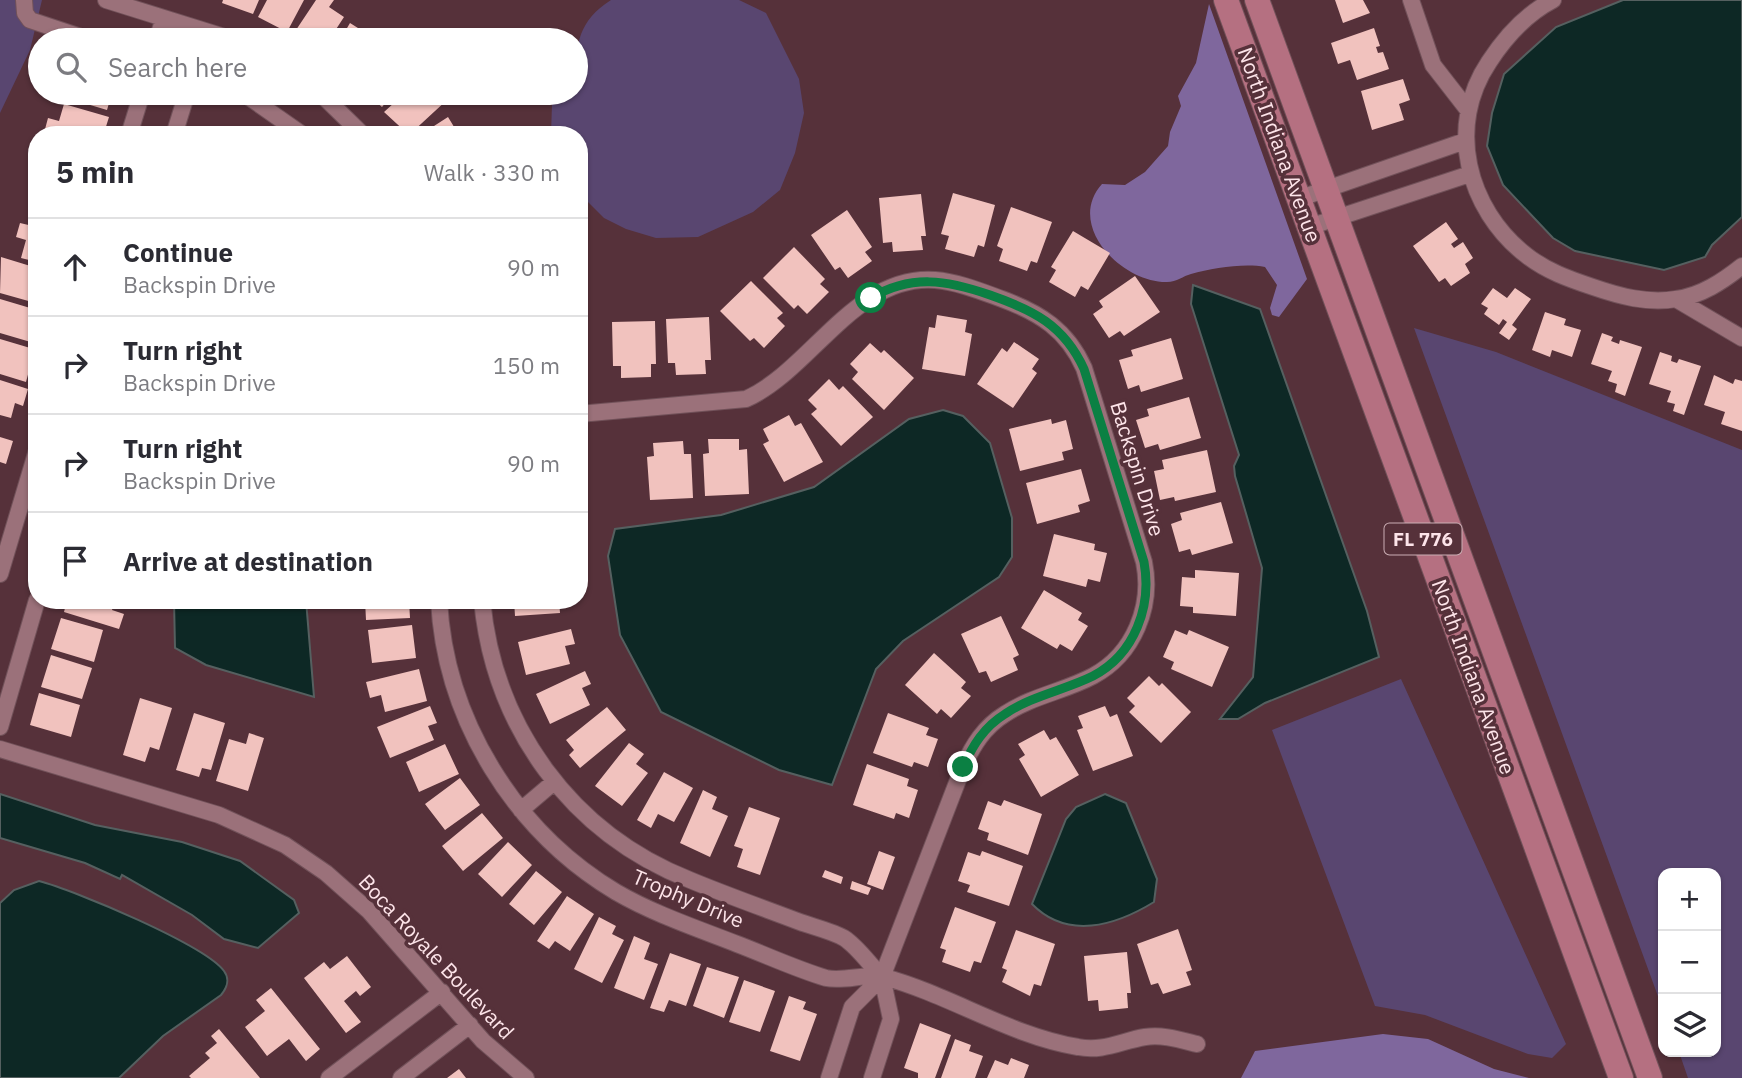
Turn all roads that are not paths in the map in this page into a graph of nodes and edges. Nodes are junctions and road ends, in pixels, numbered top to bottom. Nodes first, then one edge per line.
1 (24, 0) edge
2 (106, 0) edge
3 (1226, 0) edge
4 (1257, 0) edge
5 (1411, 0) edge
6 (1553, 0) edge
7 (164, 18) junction
8 (54, 28) edge
9 (161, 28) edge
10 (188, 28) edge
11 (139, 105) edge
12 (183, 105) edge
13 (260, 105) edge
14 (332, 105) edge
15 (1468, 110) junction
16 (133, 126) edge
17 (177, 126) edge
18 (290, 126) edge
19 (354, 126) edge
20 (1465, 141) junction
21 (1470, 174) junction
22 (1326, 189) junction
23 (1298, 198) junction
24 (1336, 218) junction
25 (1309, 227) junction
26 (1742, 266) edge
27 (1676, 299) junction
28 (1742, 338) edge
29 (588, 413) edge
30 (28, 480) edge
31 (0, 574) edge
32 (34, 609) edge
33 (440, 609) edge
34 (483, 609) edge
35 (0, 727) edge
36 (0, 749) edge
37 (554, 782) junction
38 (521, 810) junction
39 (882, 976) junction
40 (442, 992) junction
41 (470, 1025) junction
42 (1197, 1044) dead end
43 (329, 1078) edge
44 (401, 1078) edge
45 (526, 1078) edge
46 (828, 1078) edge
47 (872, 1078) edge
48 (1621, 1078) edge
49 (1650, 1078) edge

1 - 8 street
2 - 7 street
3 - 23 main road, North Indiana Avenue / FL 776
4 - 22 main road, North Indiana Avenue / FL 776
5 - 15 street
6 - 15 street
7 - 9 street
7 - 10 street
11 - 16 street
12 - 17 street
13 - 18 street
14 - 19 street
15 - 20 street
20 - 21 street
20 - 22 street
21 - 24 street
21 - 27 street
22 - 23 street
22 - 24 main road, North Indiana Avenue / FL 776
23 - 25 main road, North Indiana Avenue / FL 776
24 - 25 street
24 - 49 main road, North Indiana Avenue / FL 776
25 - 48 main road, North Indiana Avenue / FL 776
26 - 27 street
27 - 28 street
29 - 39 street, Backspin Drive
30 - 31 street
32 - 35 street
33 - 38 street, Trophy Drive
34 - 37 street, Trophy Drive
36 - 40 street, Boca Royale Boulevard
37 - 38 street
37 - 39 street, Trophy Drive
38 - 39 street, Trophy Drive
39 - 42 street, Trophy Drive
39 - 46 street, Backspin Drive
39 - 47 street
40 - 41 street, Boca Royale Boulevard
40 - 43 street
41 - 44 street
41 - 45 street, Boca Royale Boulevard

